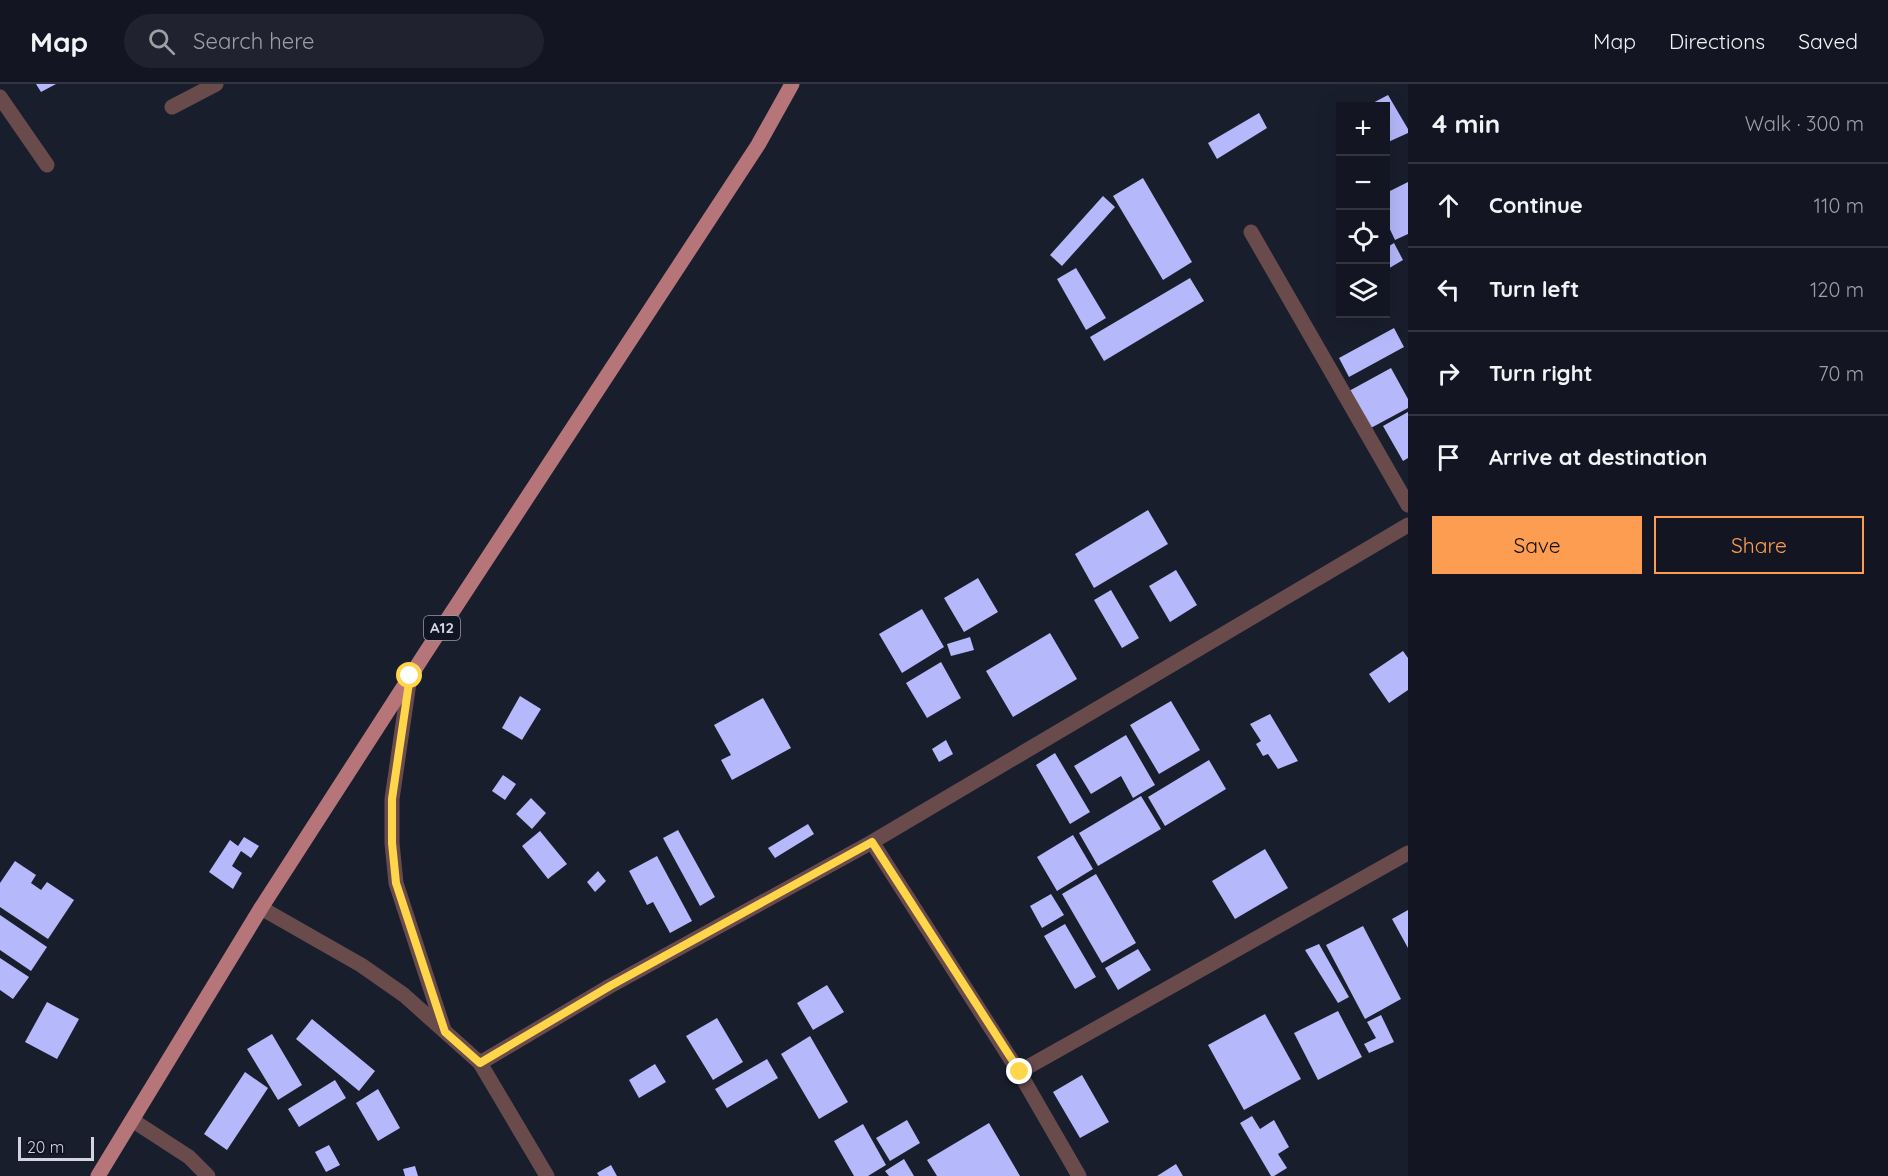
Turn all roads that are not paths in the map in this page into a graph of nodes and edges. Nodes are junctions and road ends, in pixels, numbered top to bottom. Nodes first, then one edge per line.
1 (216, 84) edge
2 (792, 84) edge
3 (0, 97) edge
4 (172, 107) dead end
5 (47, 165) dead end
6 (1251, 232) dead end
7 (1408, 505) edge
8 (1408, 525) edge
9 (410, 676) junction
10 (872, 842) junction
11 (1408, 853) edge
12 (261, 908) junction
13 (445, 1032) junction
14 (480, 1063) junction
15 (1020, 1072) junction
16 (132, 1120) junction
17 (98, 1176) edge
18 (208, 1176) edge
19 (547, 1176) edge
20 (1080, 1176) edge

1 - 4 street
2 - 9 main road, A12
3 - 5 street
6 - 7 street
8 - 10 street
9 - 12 main road, A12
9 - 13 street
10 - 14 street
10 - 15 street
11 - 15 street
12 - 13 street
12 - 16 main road, A12
13 - 14 street
14 - 19 street
15 - 20 street
16 - 17 main road, A12
16 - 18 street

